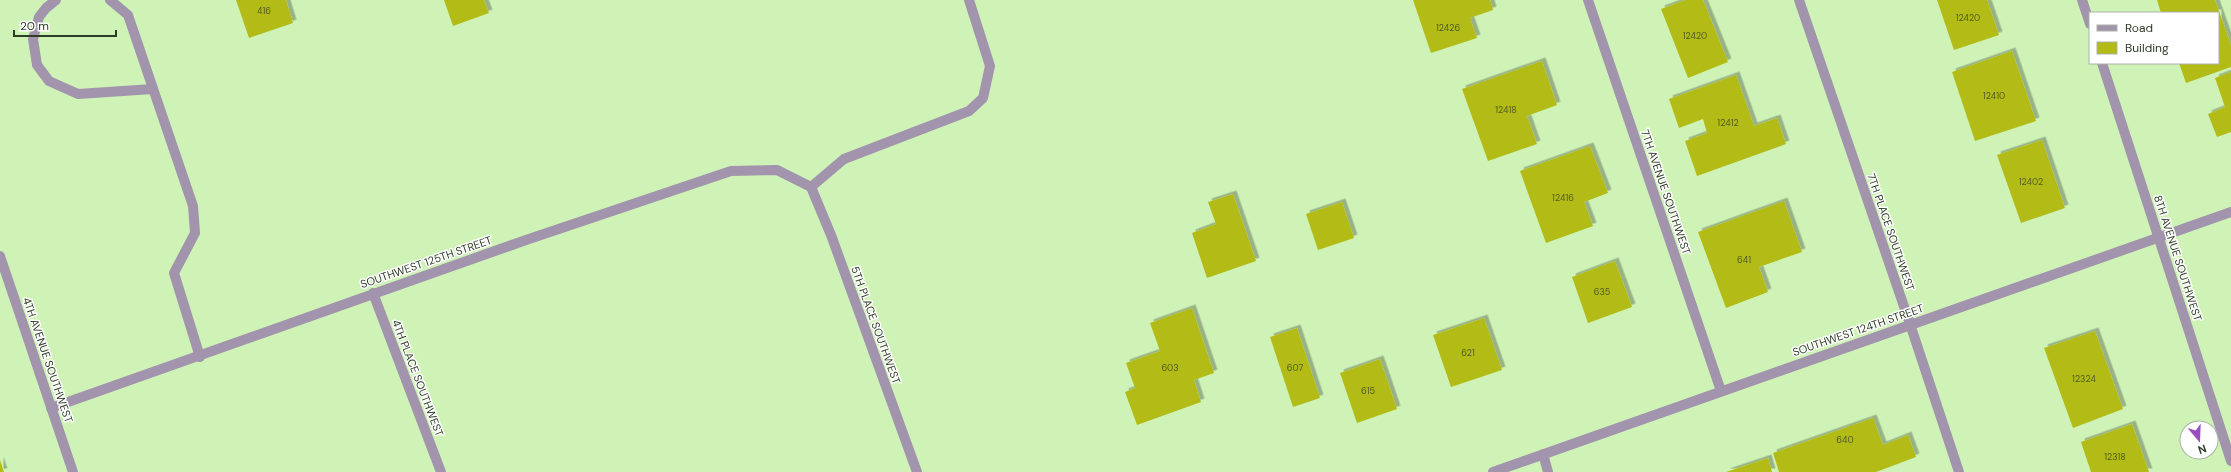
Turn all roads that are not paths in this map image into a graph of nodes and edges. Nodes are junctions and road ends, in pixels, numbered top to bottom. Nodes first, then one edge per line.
1 (56, 0) edge
2 (110, 0) edge
3 (969, 0) edge
4 (1588, 0) edge
5 (1799, 0) edge
6 (2082, 0) edge
7 (2089, 21) edge
8 (2102, 64) edge
9 (153, 89) junction
10 (811, 187) junction
11 (2231, 212) edge
12 (2158, 237) junction
13 (0, 256) edge
14 (373, 293) junction
15 (1910, 324) junction
16 (200, 356) junction
17 (1721, 391) junction
18 (51, 408) junction
19 (1543, 454) junction
20 (2231, 461) edge
21 (73, 472) edge
22 (440, 472) edge
23 (916, 472) edge
24 (1493, 472) edge
25 (1548, 472) edge
26 (1959, 472) edge

1 - 9 street
2 - 9 street
3 - 10 street
4 - 17 street, 7TH AVENUE SOUTHWEST
5 - 15 street, 7TH PLACE SOUTHWEST
6 - 7 street
8 - 12 street, 8TH AVENUE SOUTHWEST
9 - 16 street
10 - 14 street, SOUTHWEST 125TH STREET
10 - 23 street, 5TH PLACE SOUTHWEST
11 - 12 street, SOUTHWEST 124TH STREET
12 - 15 street, SOUTHWEST 124TH STREET
12 - 20 street, 8TH AVENUE SOUTHWEST
13 - 18 street, 4TH AVENUE SOUTHWEST
14 - 16 street, SOUTHWEST 125TH STREET
14 - 22 street, 4TH PLACE SOUTHWEST
15 - 17 street, SOUTHWEST 124TH STREET
15 - 26 street, 7TH PLACE SOUTHWEST
16 - 18 street, SOUTHWEST 125TH STREET
17 - 19 street, SOUTHWEST 124TH STREET
18 - 21 street, 4TH AVENUE SOUTHWEST
19 - 24 street, SOUTHWEST 124TH STREET
19 - 25 street

